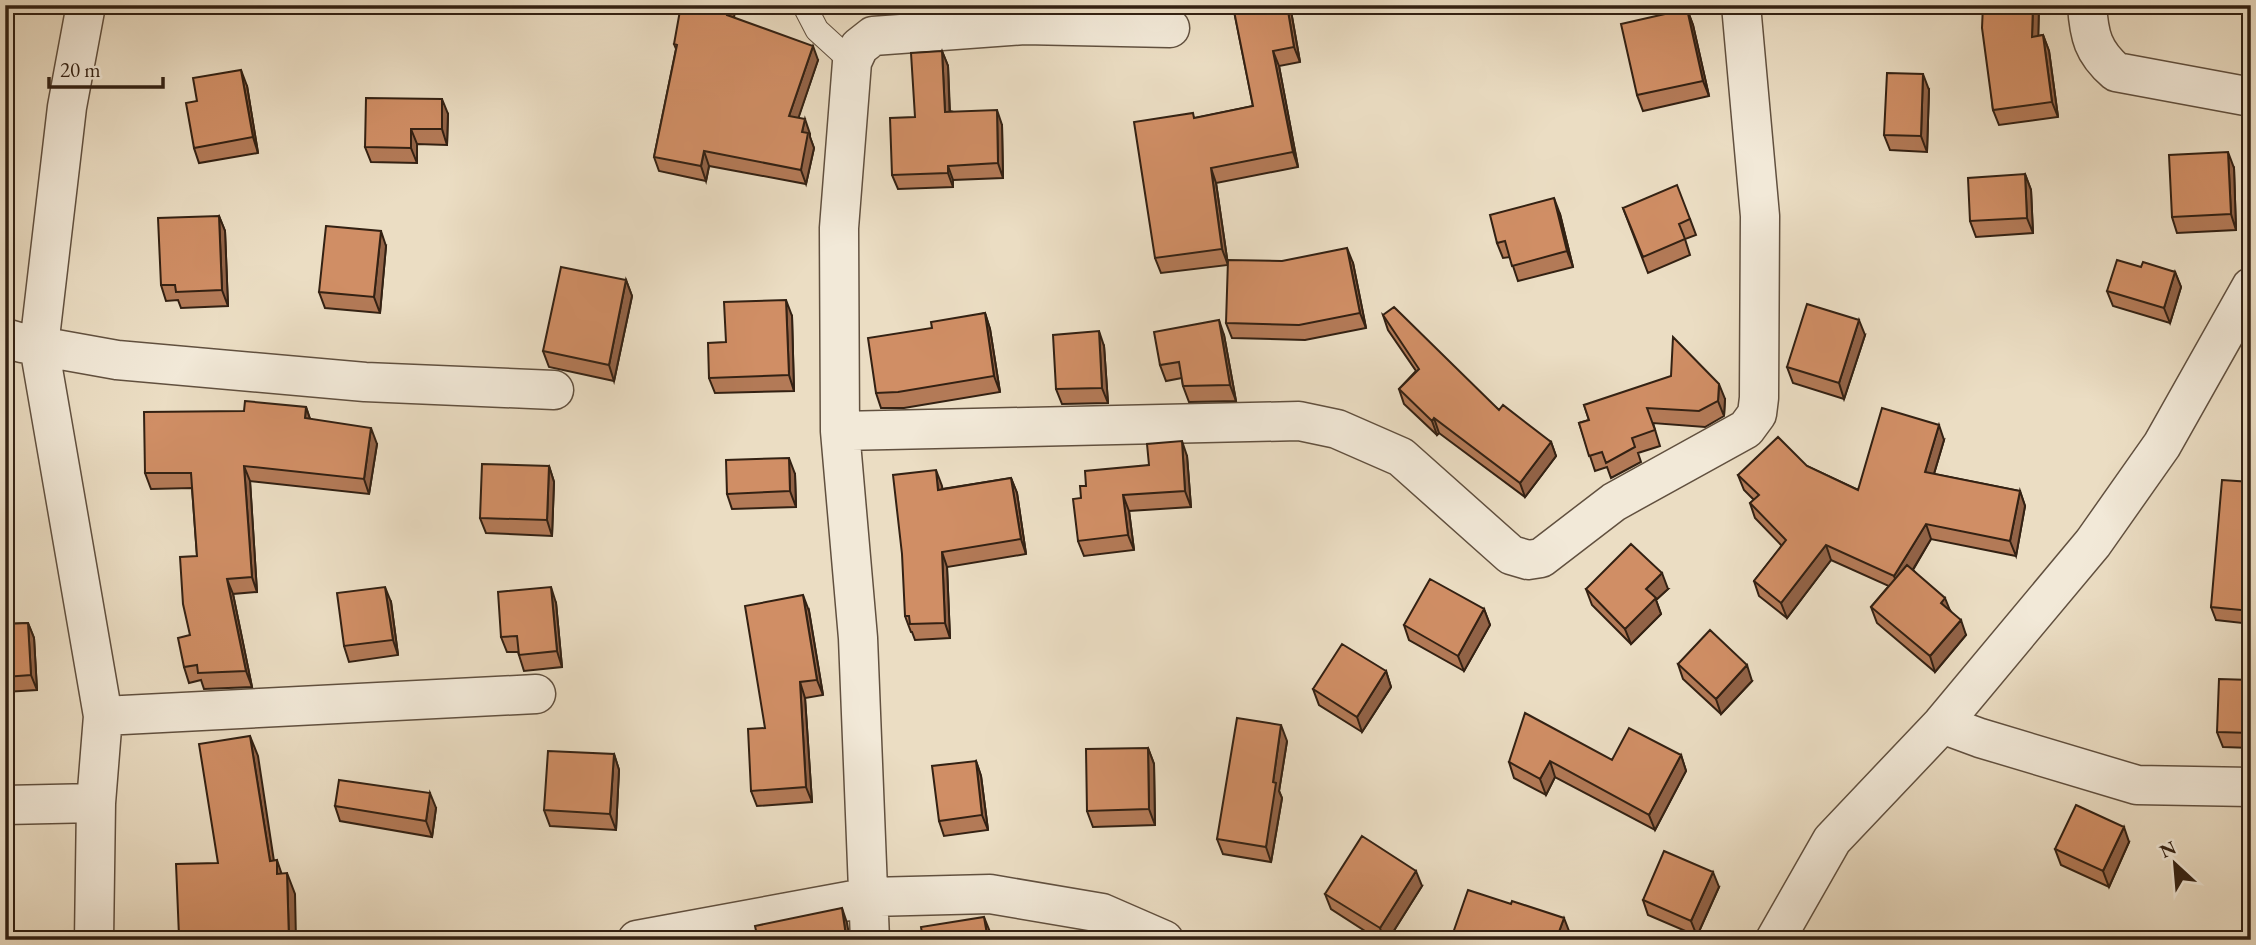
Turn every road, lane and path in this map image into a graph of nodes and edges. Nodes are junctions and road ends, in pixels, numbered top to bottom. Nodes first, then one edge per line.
1 (86, 5) edge
2 (804, 5) edge
3 (1741, 5) edge
4 (2087, 5) edge
5 (1076, 16) edge
6 (1170, 28) dead end
7 (852, 62) junction
8 (2251, 97) edge
9 (2251, 287) edge
10 (22, 342) edge
11 (554, 390) dead end
12 (840, 430) junction
13 (536, 694) dead end
14 (103, 716) junction
15 (1941, 724) junction
16 (2251, 787) edge
17 (96, 803) junction
18 (5, 805) edge
19 (870, 897) junction
20 (94, 940) edge
21 (637, 940) edge
22 (870, 940) edge
23 (1164, 940) edge
24 (1775, 940) edge

1 - 10 street
2 - 7 lane
3 - 12 street
4 - 8 street
5 - 6 street
5 - 7 street
7 - 12 street
9 - 15 street
10 - 11 street
10 - 14 street
12 - 19 street
13 - 14 street
14 - 17 street
15 - 16 street
15 - 24 street
17 - 18 street
17 - 20 street
19 - 21 street
19 - 22 street
19 - 23 street

